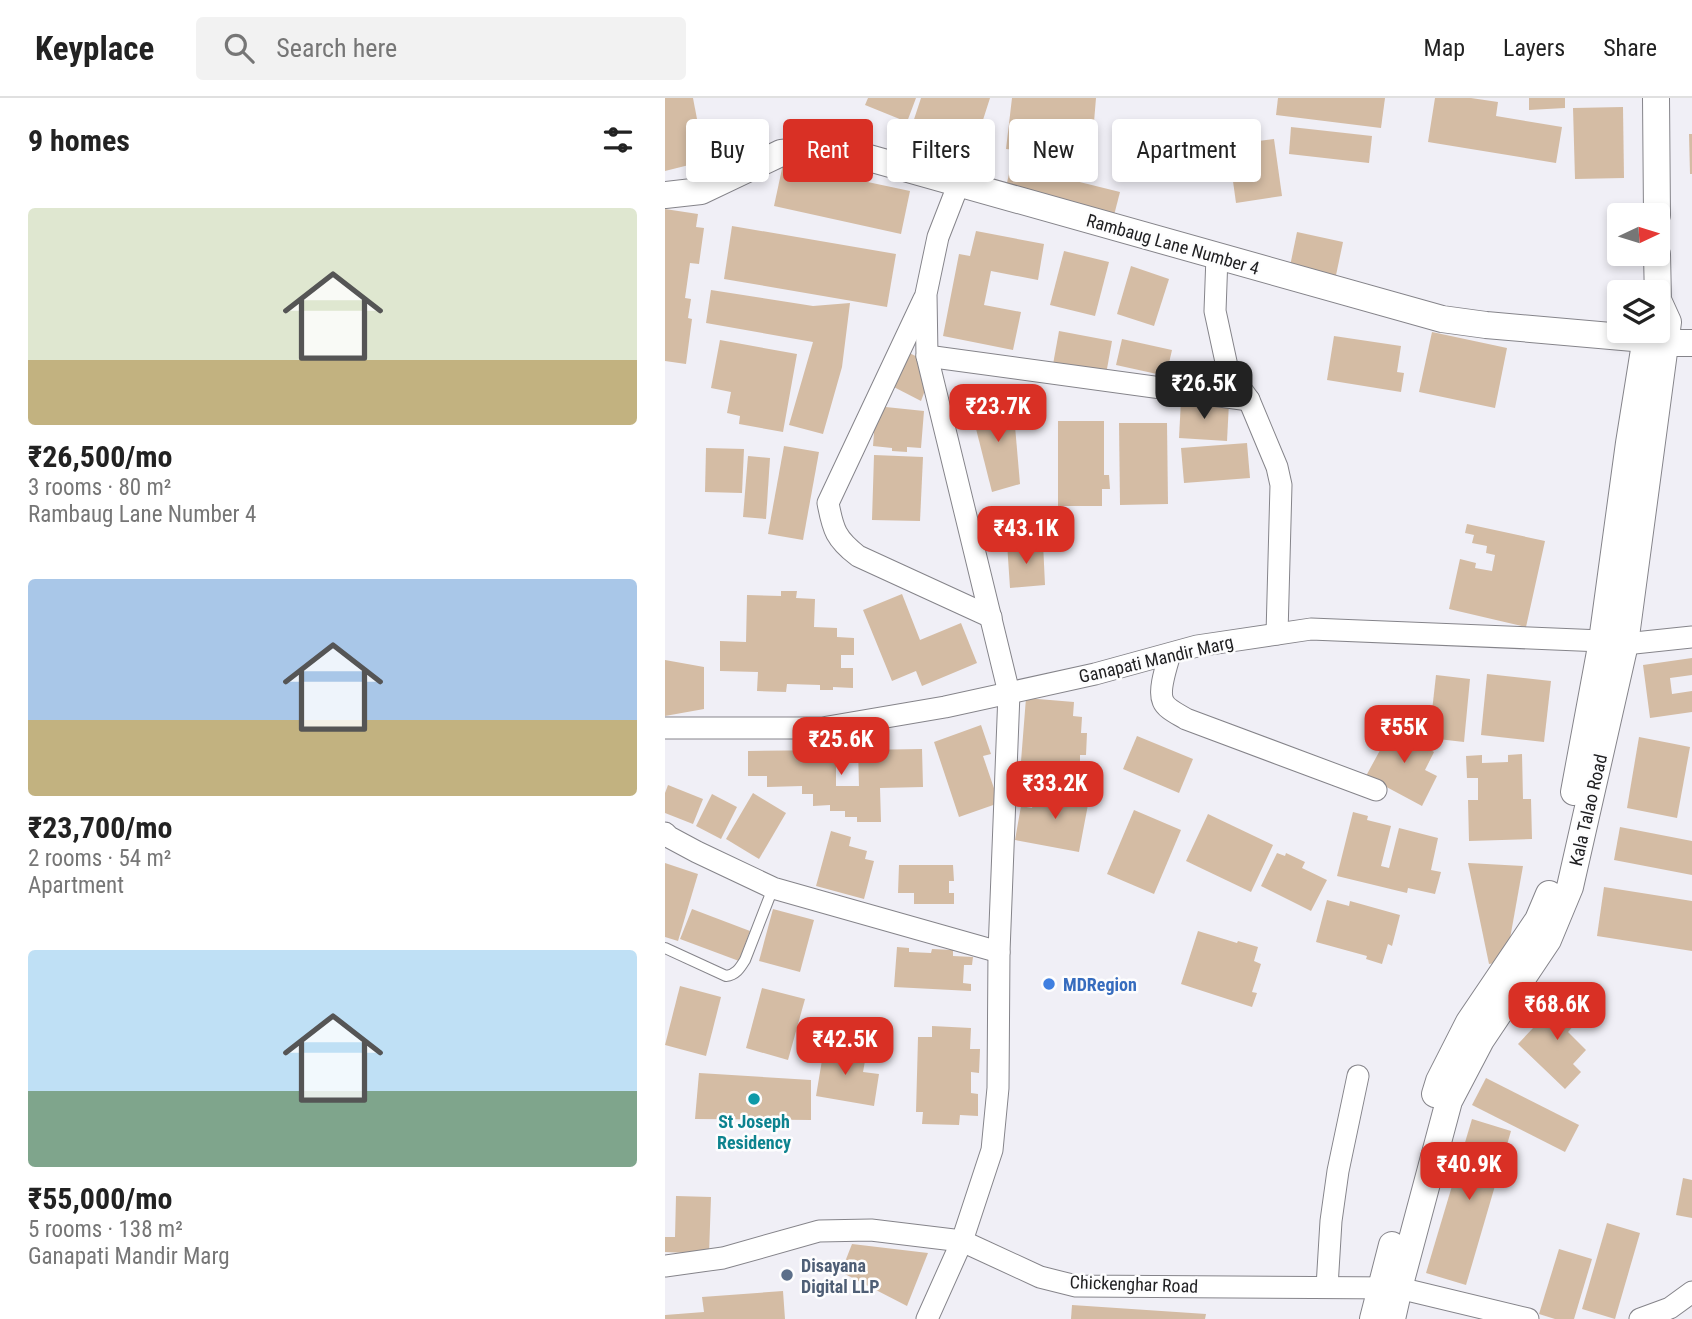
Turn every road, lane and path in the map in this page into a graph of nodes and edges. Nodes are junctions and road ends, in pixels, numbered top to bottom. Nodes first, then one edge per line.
1 (1656, 98) edge
2 (959, 183) junction
3 (665, 195) edge
4 (1657, 203) edge
5 (1217, 256) junction
6 (926, 293) junction
7 (1607, 334) edge
8 (1670, 340) edge
9 (1651, 343) edge
10 (1692, 343) edge
11 (927, 356) junction
12 (1249, 400) junction
13 (991, 617) junction
14 (1277, 634) junction
15 (1692, 637) edge
16 (1613, 643) junction
17 (1170, 654) junction
18 (1009, 693) junction
19 (665, 728) edge
20 (1376, 790) dead end
21 (665, 833) edge
22 (773, 888) junction
23 (665, 948) edge
24 (999, 952) junction
25 (1358, 1076) dead end
26 (962, 1241) junction
27 (665, 1266) edge
28 (1327, 1287) junction
29 (1389, 1288) junction
30 (1692, 1292) edge
31 (927, 1319) edge
32 (1373, 1319) edge
33 (1392, 1319) edge
34 (1528, 1319) edge
35 (1640, 1319) edge

1 - 4 street
2 - 3 street, Rambaug Lane Number 4
2 - 5 street, Rambaug Lane Number 4
2 - 6 street
5 - 7 street, Rambaug Lane Number 4
5 - 12 street
6 - 11 street
6 - 13 street
8 - 10 street, Rambaug Lane Number 4
9 - 16 street, Kala Talao Road
11 - 12 street
11 - 13 street
12 - 14 street
13 - 18 street
14 - 16 street, Ganapati Mandir Marg
14 - 17 street, Ganapati Mandir Marg
15 - 16 street, Ganapati Mandir Marg
16 - 29 street, Kala Talao Road
17 - 18 street, Ganapati Mandir Marg
17 - 20 street
18 - 19 street, Ganapati Mandir Marg
18 - 24 street
21 - 22 street
22 - 23 lane
22 - 24 street
24 - 26 street
25 - 28 street
26 - 27 street, Chickenghar Road
26 - 28 street, Chickenghar Road
26 - 31 street
28 - 29 street, Chickenghar Road
29 - 32 street
29 - 33 street
29 - 34 street, Chickenghar Road
30 - 35 street

